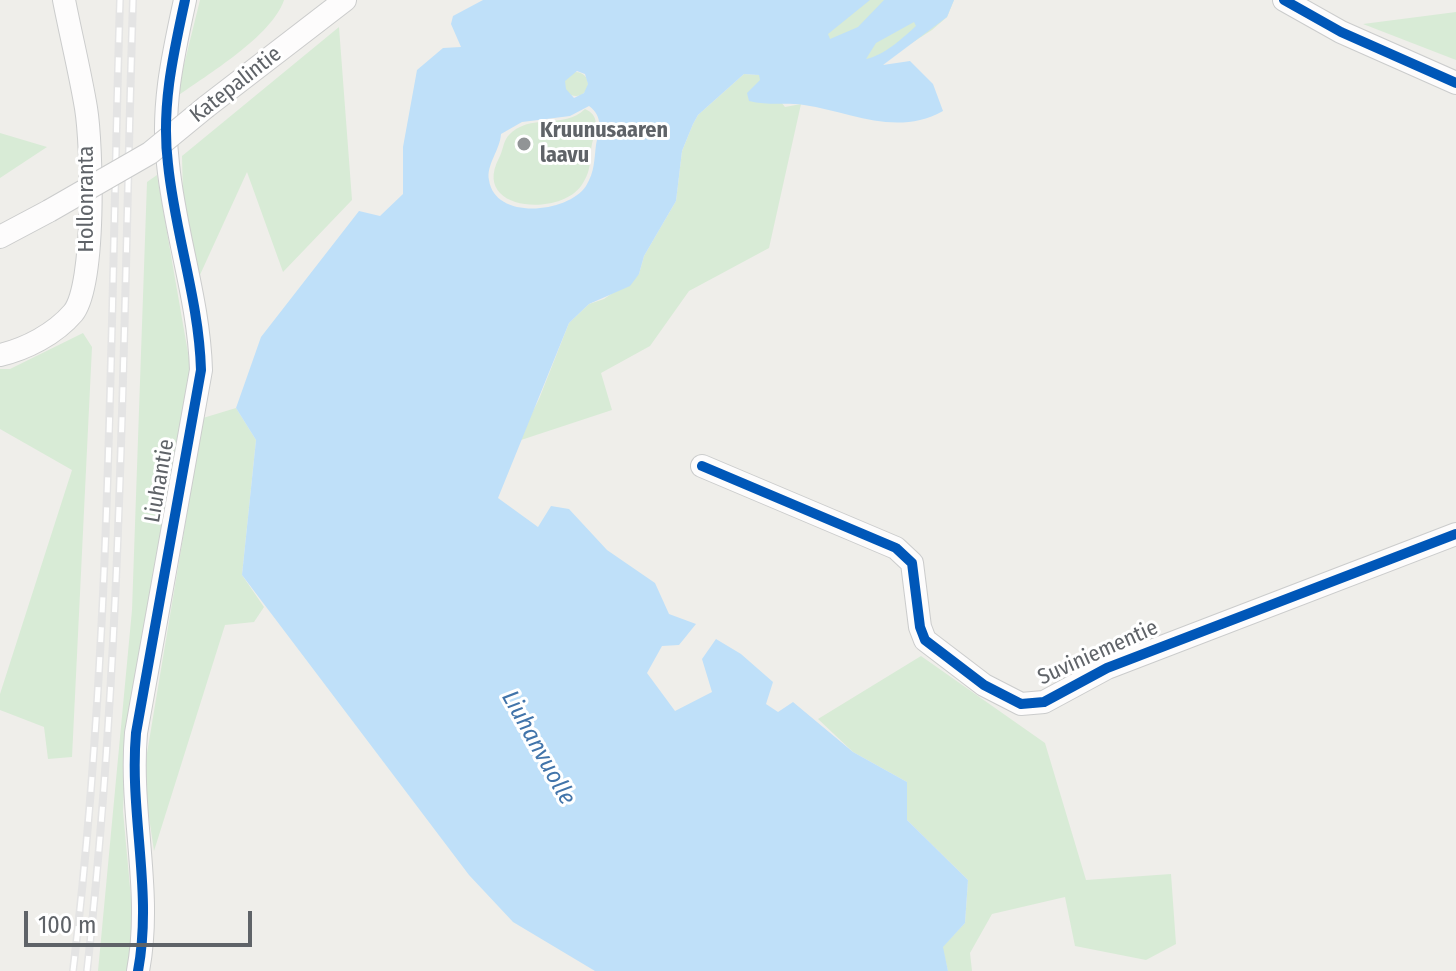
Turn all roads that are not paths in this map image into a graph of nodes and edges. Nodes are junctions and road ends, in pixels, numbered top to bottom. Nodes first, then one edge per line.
1 (64, 0) edge
2 (185, 0) edge
3 (1284, 0) edge
4 (341, 2) edge
5 (1456, 83) edge
6 (0, 237) edge
7 (0, 355) edge
8 (702, 466) dead end
9 (1456, 534) edge
10 (138, 971) edge

1 - 7 street, Hollonranta
2 - 10 street, Liuhantie
3 - 5 street
4 - 6 street, Katepalintie, bridge
8 - 9 street, Suviniementie

